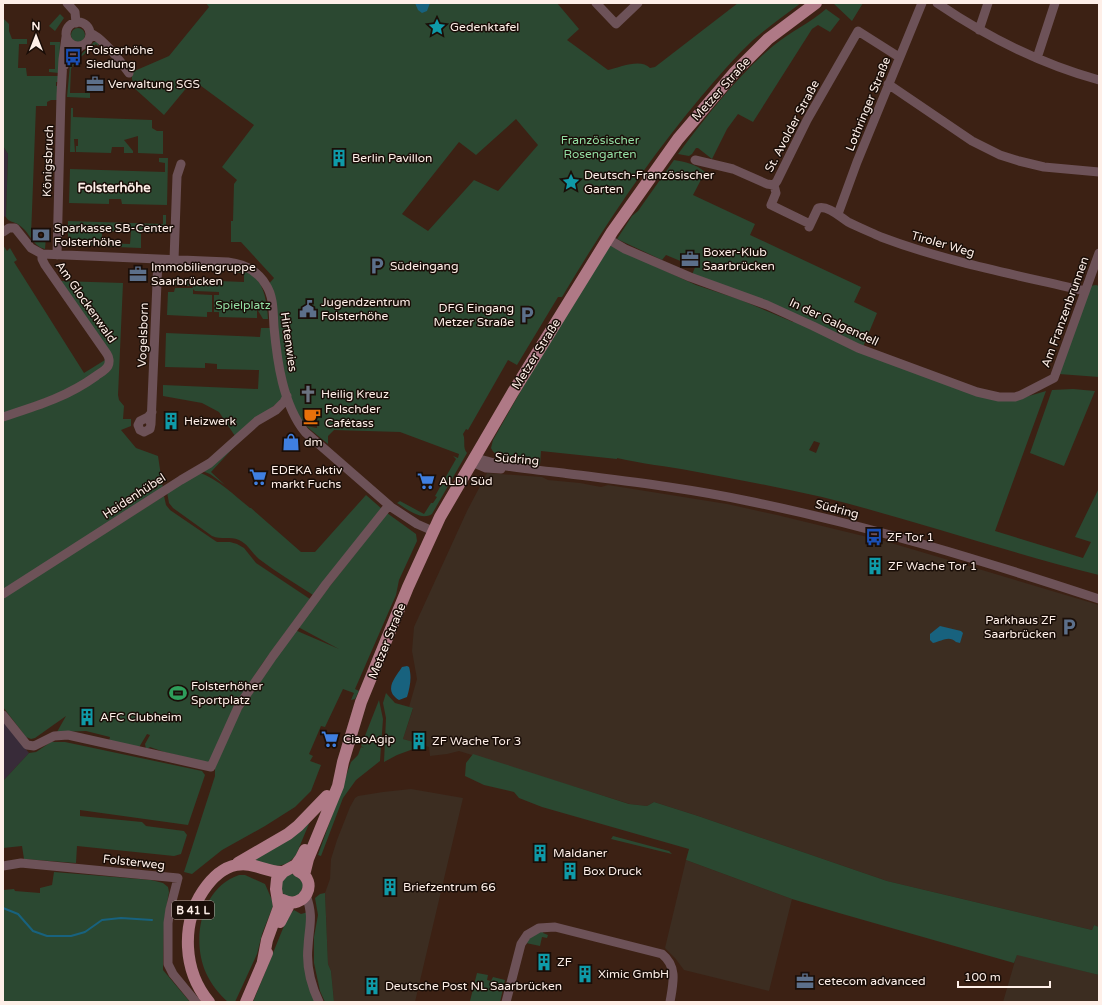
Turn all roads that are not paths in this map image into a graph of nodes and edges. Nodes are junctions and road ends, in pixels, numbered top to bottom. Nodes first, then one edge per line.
1 (66, 3) edge
2 (596, 3) edge
3 (638, 3) edge
4 (816, 3) edge
5 (922, 3) edge
6 (937, 3) edge
7 (988, 3) edge
8 (1055, 3) edge
9 (76, 22) junction
10 (980, 30) junction
11 (90, 33) junction
12 (66, 37) junction
13 (81, 46) junction
14 (899, 57) junction
15 (1037, 58) junction
16 (63, 69) junction
17 (129, 74) dead end
18 (1098, 78) edge
19 (888, 84) junction
20 (695, 160) dead end
21 (181, 164) dead end
22 (1099, 172) edge
23 (774, 185) junction
24 (838, 214) junction
25 (3, 232) edge
26 (608, 239) junction
27 (1099, 253) edge
28 (42, 254) junction
29 (57, 255) junction
30 (158, 259) junction
31 (174, 260) junction
32 (1086, 291) junction
33 (1054, 378) joint
34 (287, 396) junction
35 (273, 412) junction
36 (3, 417) edge
37 (150, 418) dead end
38 (296, 420) junction
39 (483, 444) junction
40 (473, 460) junction
41 (514, 467) junction
42 (562, 473) junction
43 (389, 505) junction
44 (433, 531) junction
45 (3, 594) edge
46 (1099, 599) edge
47 (3, 715) edge
48 (343, 762) junction
49 (327, 796) junction
50 (235, 865) junction
51 (3, 866) edge
52 (286, 871) junction
53 (304, 875) junction
54 (276, 889) junction
55 (306, 895) junction
56 (290, 903) junction
57 (263, 961) junction
58 (196, 1002) edge
59 (209, 1002) edge
60 (217, 1002) edge
61 (246, 1002) edge
62 (319, 1002) edge
63 (506, 1002) edge
64 (670, 1002) edge

1 - 9 street
2 - 3 street
4 - 26 main road, Metzer Straße
5 - 14 street, Lothringer Straße
6 - 10 street
7 - 10 street
8 - 15 street
9 - 11 street
9 - 12 street, Königsbruch
10 - 15 street
11 - 13 street
11 - 17 street
12 - 13 street
12 - 16 street, Königsbruch
13 - 16 street
14 - 19 street, Lothringer Straße
14 - 23 street, St. Avolder Straße
15 - 18 street
16 - 29 street, Königsbruch
19 - 22 street
19 - 24 street, Lothringer Straße
20 - 23 street, St. Avolder Straße
21 - 31 street
23 - 24 street, Tiroler Weg
24 - 32 street, Tiroler Weg
25 - 28 street
26 - 33 street, In der Galgendell
26 - 39 main road, Metzer Straße
27 - 32 street, Am Franzenbrunnen
28 - 29 street, Hirtenwies
28 - 36 street, Am Glockenwald
29 - 30 street, Hirtenwies
30 - 31 street, Hirtenwies
30 - 37 street, Vogelsborn
31 - 34 street, Hirtenwies
32 - 33 street, Am Franzenbrunnen
34 - 35 street, Heidenhübel
34 - 38 street, Hirtenwies
35 - 38 street
35 - 45 street, Heidenhübel
38 - 43 street, Hirtenwies
39 - 40 main road, Metzer Straße
39 - 41 street, Südring
40 - 41 street, Südring
40 - 42 street, Südring
40 - 44 main road, Metzer Straße
41 - 42 street, Südring
42 - 46 street, Südring
43 - 44 street, Hirtenwies
43 - 47 street
44 - 48 main road, Metzer Straße
48 - 49 main road, Metzer Straße
48 - 53 main road, Metzer Straße
49 - 50 main road
49 - 52 main road, Metzer Straße
50 - 52 main road
50 - 59 main road, B 41 L
51 - 58 street, Folsterweg
52 - 53 main road
52 - 54 main road, Metzer Straße
53 - 55 main road, Metzer Straße
54 - 56 main road
54 - 57 main road
54 - 60 main road, B 41 L
55 - 56 main road
55 - 62 street
56 - 57 main road
57 - 61 main road
63 - 64 street

